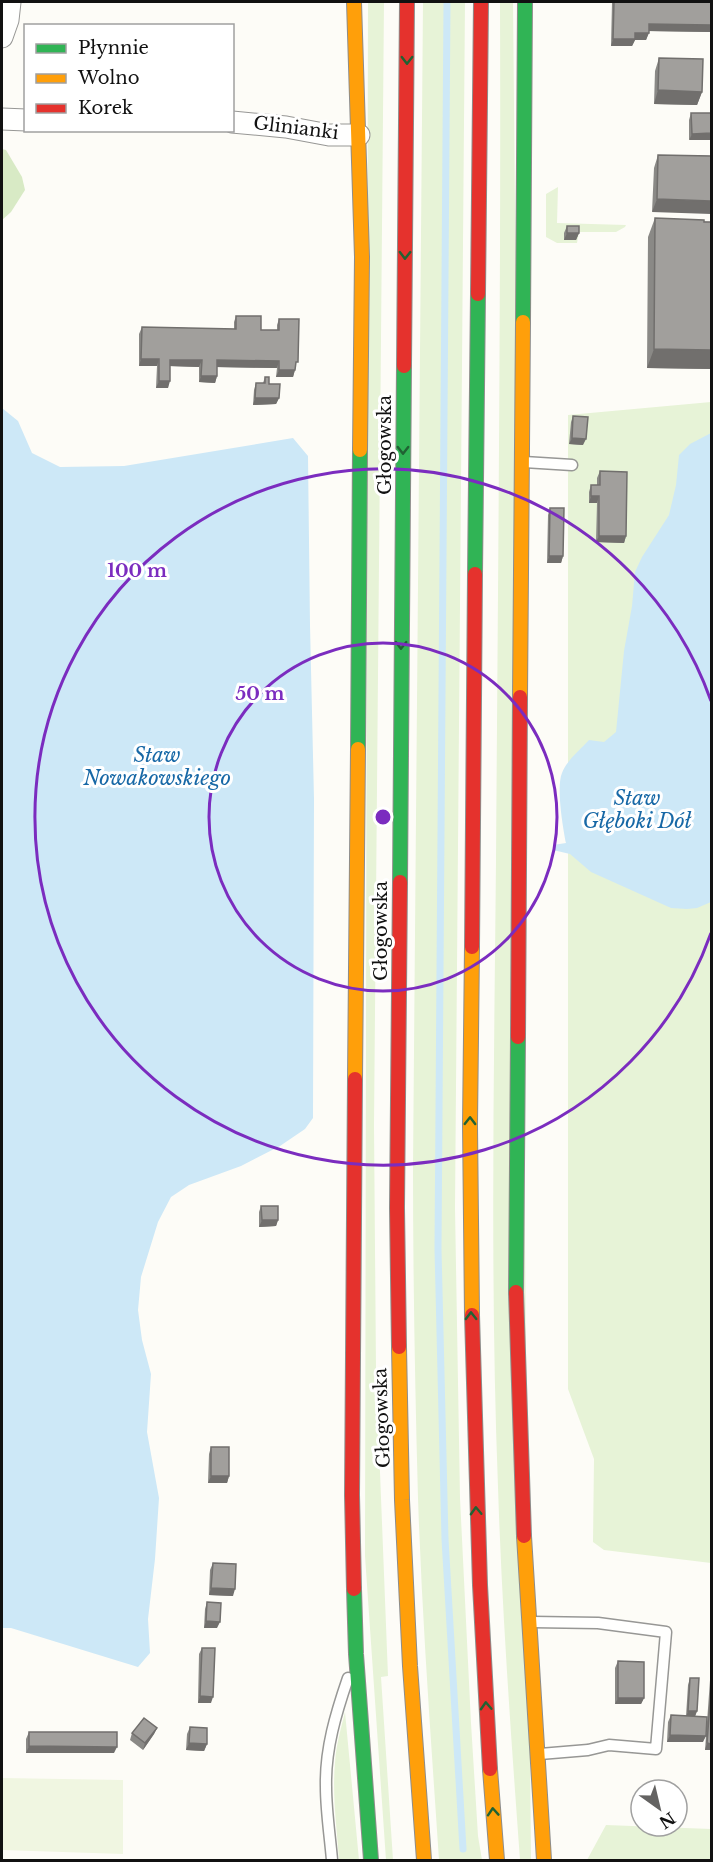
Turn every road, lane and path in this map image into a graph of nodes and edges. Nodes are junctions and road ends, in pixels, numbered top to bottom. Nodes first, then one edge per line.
1 (10, 2) edge
2 (354, 2) edge
3 (407, 2) edge
4 (480, 2) edge
5 (525, 2) edge
6 (2, 37) edge
7 (2, 119) edge
8 (24, 120) edge
9 (234, 122) edge
10 (359, 135) junction
11 (522, 461) junction
12 (572, 465) dead end
13 (528, 1622) junction
14 (356, 1654) junction
15 (536, 1754) junction
16 (332, 1860) edge
17 (371, 1860) edge
18 (424, 1860) edge
19 (497, 1860) edge
20 (544, 1860) edge

1 - 6 street
2 - 10 street, Głogowska
3 -> 18 street, Głogowska
19 -> 4 street
5 - 11 street
7 - 8 street
9 - 10 street, Glinianki
10 - 14 street, Głogowska
11 - 12 lane
11 - 13 street
13 - 15 street
13 - 15 lane
14 - 16 lane
14 - 17 street, Głogowska
15 - 20 street

